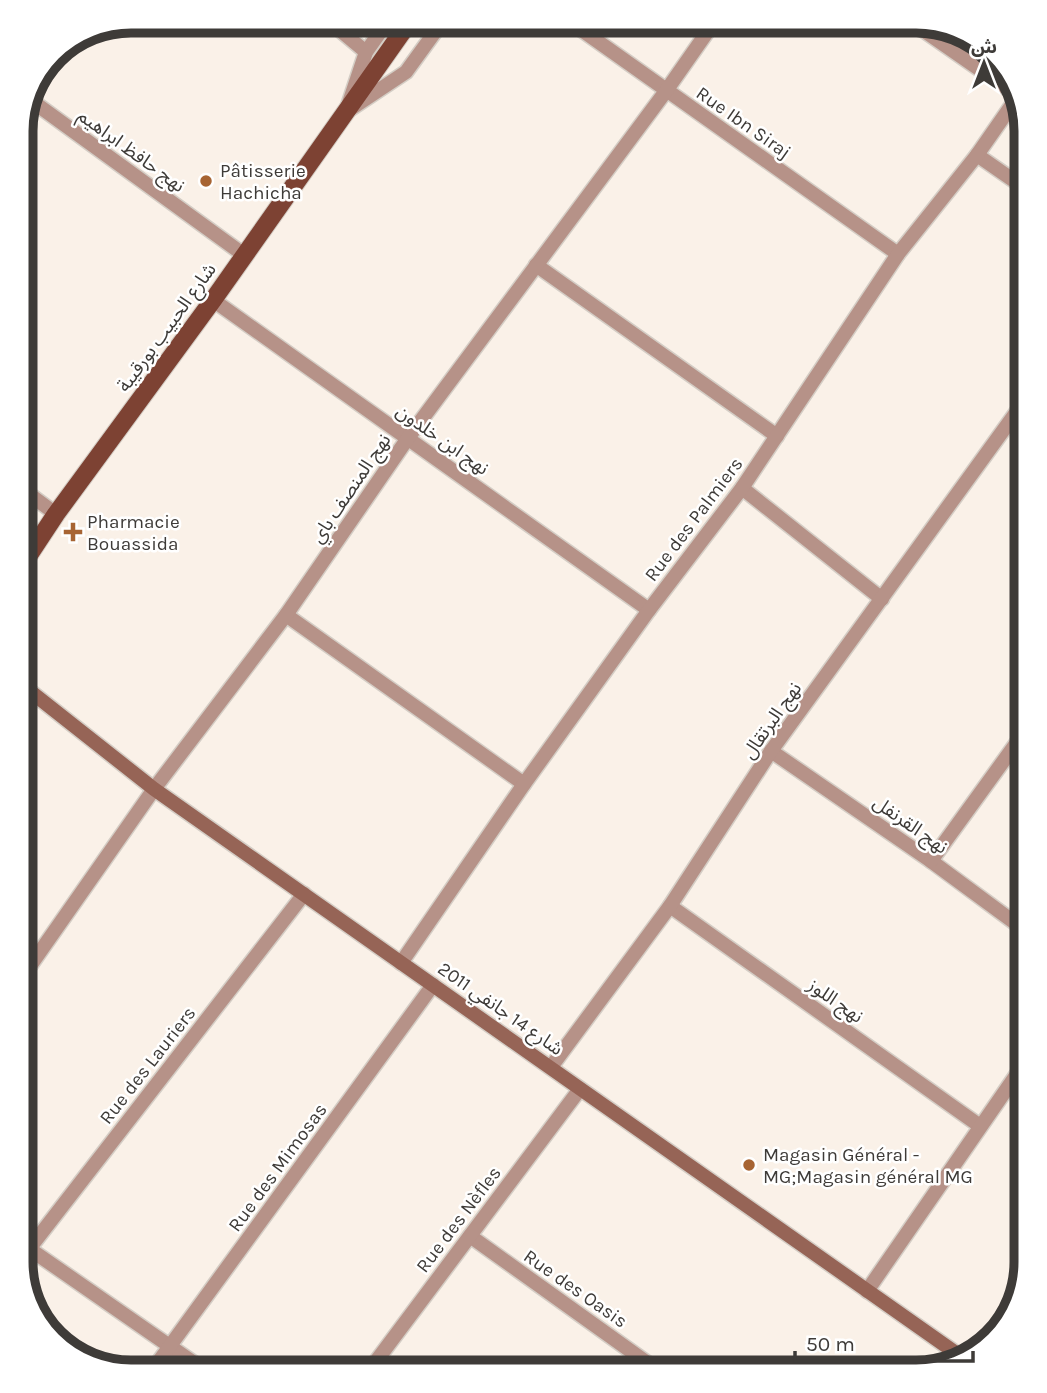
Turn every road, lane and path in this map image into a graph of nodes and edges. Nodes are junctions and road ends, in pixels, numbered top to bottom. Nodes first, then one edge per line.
1 (343, 33) edge
2 (379, 33) edge
3 (402, 33) edge
4 (435, 33) edge
5 (586, 33) edge
6 (707, 33) edge
7 (929, 34) edge
8 (366, 52) junction
9 (1002, 87) edge
10 (666, 91) junction
11 (37, 106) edge
12 (1010, 106) edge
13 (345, 112) junction
14 (977, 155) junction
15 (1014, 181) edge
16 (898, 254) junction
17 (244, 255) junction
18 (536, 265) junction
19 (213, 300) junction
20 (1014, 416) edge
21 (777, 436) junction
22 (408, 438) junction
23 (742, 488) junction
24 (33, 497) edge
25 (56, 514) junction
26 (33, 549) edge
27 (882, 598) junction
28 (649, 610) junction
29 (286, 615) junction
30 (33, 693) edge
31 (1014, 747) edge
32 (771, 751) junction
33 (524, 784) junction
34 (154, 789) junction
35 (931, 861) junction
36 (304, 894) junction
37 (670, 906) junction
38 (1014, 922) edge
39 (33, 962) edge
40 (401, 963) junction
41 (433, 985) junction
42 (551, 1067) junction
43 (1014, 1077) edge
44 (580, 1089) junction
45 (980, 1126) junction
46 (33, 1236) edge
47 (470, 1236) junction
48 (33, 1251) edge
49 (867, 1291) junction
50 (170, 1345) junction
51 (953, 1352) edge
52 (159, 1360) edge
53 (191, 1360) edge
54 (377, 1360) edge
55 (643, 1360) edge

1 - 8 street
2 - 8 street, شارع الحبيب بورقيبة
3 - 13 main road, شارع الحبيب بورقيبة
4 - 13 street, شارع الحبيب بورقيبة
5 - 10 street, Rue Ibn Siraj
6 - 10 street, نهج المنصف باي
7 - 9 street
8 - 13 street, شارع الحبيب بورقيبة
10 - 16 street, Rue Ibn Siraj
10 - 18 street, نهج المنصف باي
11 - 17 street, نهج حافظ ابراهيم
12 - 14 street, Rue des Palmiers
13 - 17 main road, شارع الحبيب بورقيبة
14 - 15 street
14 - 16 street, Rue des Palmiers
16 - 21 street, Rue des Palmiers
17 - 19 main road, شارع الحبيب بورقيبة
18 - 21 street
18 - 22 street, نهج المنصف باي
19 - 22 street, نهج ابن خلدون
19 - 25 main road, شارع الحبيب بورقيبة
20 - 27 street, نهج البرتقال
21 - 23 street, Rue des Palmiers
22 - 28 street, نهج ابن خلدون
22 - 29 street, نهج المنصف باي
23 - 27 street
23 - 28 street, Rue des Palmiers
24 - 25 street
25 - 26 main road, شارع الحبيب بورقيبة
27 - 32 street, نهج البرتقال
28 - 33 street, Rue des Palmiers
29 - 33 street
29 - 34 street, نهج المنصف باي
30 - 34 street, شارع 14 جانفي 2011
31 - 35 street
32 - 35 street, نهج القرنفل
32 - 37 street, نهج البرتقال
33 - 40 street, Rue des Palmiers
34 - 36 street, شارع 14 جانفي 2011
34 - 39 street, نهج المنصف باي
35 - 38 street, نهج القرنفل
36 - 40 street, شارع 14 جانفي 2011
36 - 46 street, Rue des Lauriers
37 - 42 street, نهج البرتقال
37 - 45 street, نهج اللوز
40 - 41 street, شارع 14 جانفي 2011
41 - 42 street, شارع 14 جانفي 2011
41 - 50 street, Rue des Mimosas
42 - 44 street, شارع 14 جانفي 2011
43 - 45 street
44 - 47 street, Rue des Nèfles
44 - 49 street, شارع 14 جانفي 2011
45 - 49 street
47 - 54 street, Rue des Nèfles
47 - 55 street, Rue des Oasis
48 - 50 street
49 - 51 street, شارع 14 جانفي 2011
50 - 52 street, Rue des Mimosas
50 - 53 street

